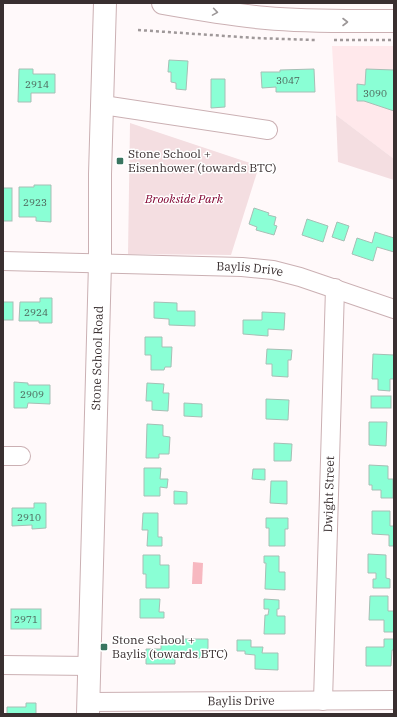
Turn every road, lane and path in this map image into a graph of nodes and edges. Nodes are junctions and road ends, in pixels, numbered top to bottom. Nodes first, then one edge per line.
1 (105, 3) edge
2 (163, 3) edge
3 (394, 21) edge
4 (102, 105) junction
5 (268, 130) dead end
6 (3, 261) edge
7 (100, 263) junction
8 (335, 288) junction
9 (394, 309) edge
10 (3, 456) edge
11 (21, 456) dead end
12 (3, 665) edge
13 (90, 666) junction
14 (323, 700) junction
15 (394, 700) edge
16 (89, 708) edge

1 - 4 main road, Stone School Road
2 -> 3 main road
4 - 5 street
4 - 7 main road, Stone School Road
6 - 7 street, Baylis Drive
7 - 8 street, Baylis Drive
7 - 13 main road, Stone School Road
8 - 9 street, Baylis Drive
8 - 14 street, Dwight Street
10 - 11 street
12 - 13 street
13 - 16 main road, Stone School Road
14 - 15 street, Baylis Drive
14 - 16 street, Baylis Drive

